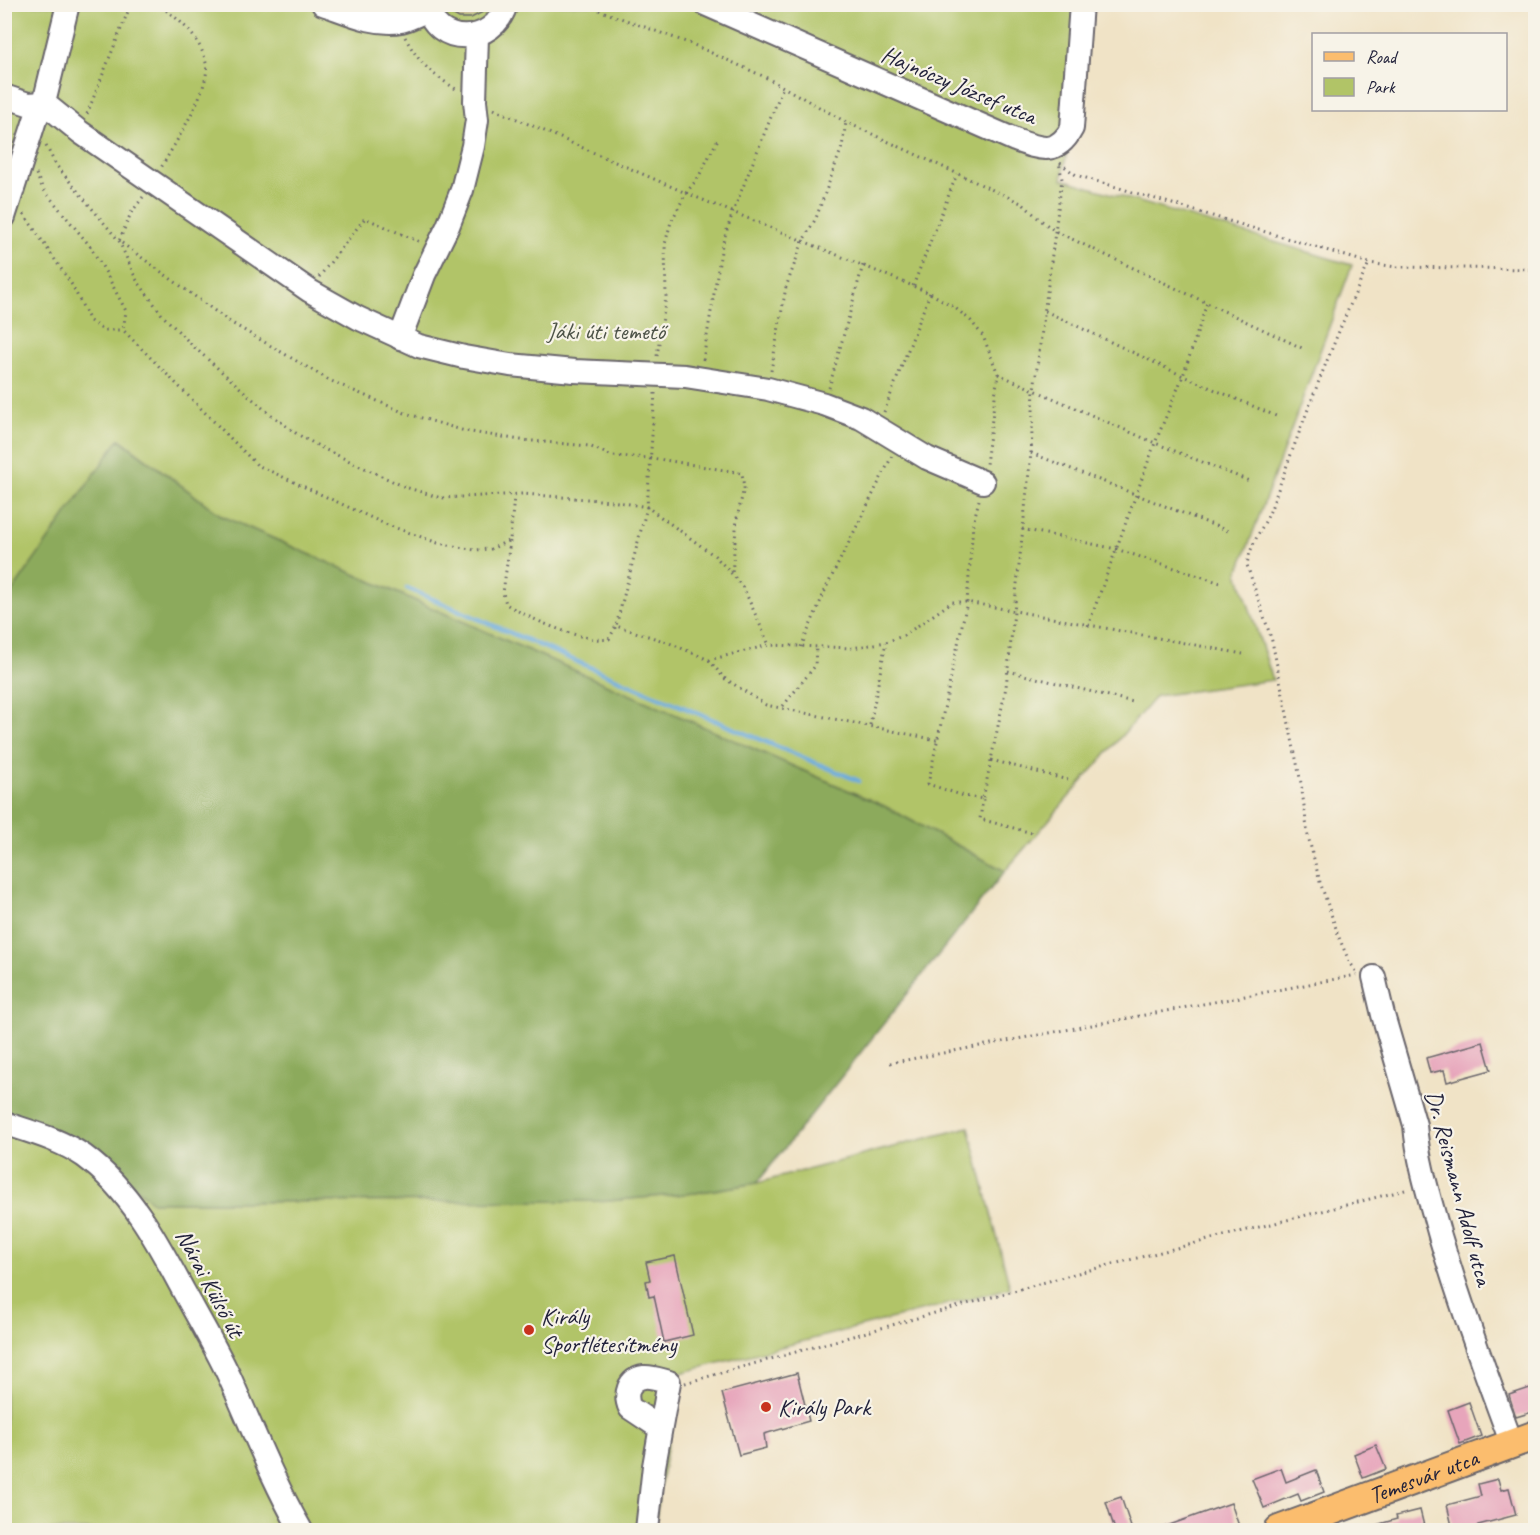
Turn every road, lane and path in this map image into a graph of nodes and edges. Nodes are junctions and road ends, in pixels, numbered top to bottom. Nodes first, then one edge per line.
1 (68, 4) edge
2 (131, 4) edge
3 (156, 4) edge
4 (323, 4) edge
5 (506, 4) edge
6 (582, 4) edge
7 (705, 4) edge
8 (1081, 4) edge
9 (427, 7) edge
10 (401, 21) junction
11 (477, 36) junction
12 (783, 87) junction
13 (4, 96) edge
14 (475, 101) junction
15 (39, 112) junction
16 (846, 122) junction
17 (80, 132) junction
18 (719, 137) dead end
19 (25, 153) junction
20 (1059, 162) dead end
21 (957, 174) junction
22 (1062, 179) dead end
23 (153, 182) junction
24 (686, 194) junction
25 (11, 195) junction
26 (733, 212) junction
27 (4, 217) edge
28 (1055, 231) junction
29 (119, 241) junction
30 (803, 241) junction
31 (436, 249) junction
32 (1369, 263) junction
33 (863, 265) junction
34 (1536, 268) edge
35 (913, 286) junction
36 (310, 291) junction
37 (930, 293) junction
38 (1207, 303) junction
39 (1045, 311) junction
40 (123, 330) junction
41 (400, 338) junction
42 (1302, 348) dead end
43 (998, 374) junction
44 (656, 376) junction
45 (1183, 376) junction
46 (700, 378) junction
47 (768, 389) junction
48 (1034, 390) junction
49 (824, 404) junction
50 (1276, 416) dead end
51 (878, 428) junction
52 (899, 441) junction
53 (1155, 443) junction
54 (1031, 453) junction
55 (652, 458) junction
56 (983, 482) junction
57 (1249, 482) dead end
58 (1136, 494) junction
59 (514, 496) junction
60 (647, 507) junction
61 (1022, 529) junction
62 (1228, 531) dead end
63 (510, 540) junction
64 (1116, 549) junction
65 (732, 574) junction
66 (1221, 583) dead end
67 (967, 602) junction
68 (1014, 612) junction
69 (616, 626) junction
70 (1088, 626) junction
71 (886, 642) junction
72 (769, 645) junction
73 (801, 647) junction
74 (816, 648) junction
75 (1243, 654) dead end
76 (709, 660) junction
77 (1008, 671) junction
78 (1133, 702) dead end
79 (783, 707) junction
80 (870, 725) junction
81 (937, 740) junction
82 (991, 760) junction
83 (1068, 780) dead end
84 (982, 800) junction
85 (1032, 833) dead end
86 (1374, 977) dead end
87 (890, 1063) dead end
88 (4, 1123) edge
89 (1425, 1185) junction
90 (668, 1385) junction
91 (660, 1428) junction
92 (1524, 1439) edge
93 (301, 1530) edge
94 (647, 1530) edge
95 (1279, 1530) edge

1 - 15 street
2 - 17 path
3 - 23 path
4 - 10 street
5 - 11 street
6 - 12 path
7 - 8 street, Hajnóczy József utca
9 - 10 street
9 - 11 street
10 - 14 path
11 - 14 street
12 - 16 path
12 - 26 path
13 - 15 street
14 - 24 path
14 - 31 street
15 - 17 street
15 - 19 street
15 - 29 path
16 - 21 path
16 - 30 path
17 - 23 street
18 - 24 path
19 - 25 street
19 - 40 path
20 - 32 path
21 - 28 path
21 - 35 path
22 - 28 path
23 - 29 path
23 - 36 street
24 - 26 path
24 - 44 path
25 - 27 street
25 - 40 path
26 - 30 path
26 - 46 path
28 - 38 path
28 - 39 path
29 - 55 path
29 - 59 path
30 - 33 path
30 - 47 path
31 - 36 path
31 - 41 street
32 - 34 path
32 - 87 path
33 - 35 path
33 - 49 path
35 - 37 path
36 - 41 street
37 - 43 path
37 - 51 path
38 - 42 path
38 - 45 path
39 - 45 path
39 - 48 path
40 - 63 path
41 - 44 street
43 - 48 path
43 - 56 path
44 - 46 street
44 - 55 path
45 - 50 path
45 - 53 path
46 - 47 street
47 - 49 street
48 - 53 path
48 - 54 path
49 - 51 street
51 - 52 street
52 - 56 street
52 - 73 path
53 - 57 path
53 - 58 path
54 - 58 path
54 - 61 path
55 - 60 path
55 - 65 path
56 - 67 path
58 - 62 path
58 - 64 path
59 - 60 path
59 - 63 path
60 - 65 path
60 - 69 path
61 - 64 path
61 - 68 path
63 - 69 path
64 - 66 path
64 - 70 path
65 - 72 path
67 - 68 path
67 - 71 path
67 - 81 path
68 - 70 path
68 - 77 path
69 - 76 path
70 - 75 path
71 - 74 path
71 - 80 path
72 - 73 path
72 - 76 path
73 - 74 path
74 - 79 path
76 - 79 path
77 - 78 path
77 - 82 path
79 - 80 path
80 - 81 path
81 - 84 path
82 - 83 path
82 - 84 path
84 - 85 path
86 - 89 street, Dr. Reismann Adolf utca
88 - 93 street, Nárai Külső út
89 - 90 path
89 - 92 street, Dr. Reismann Adolf utca
90 - 91 street
90 - 91 street
91 - 94 street
92 - 95 main road, Temesvár utca

